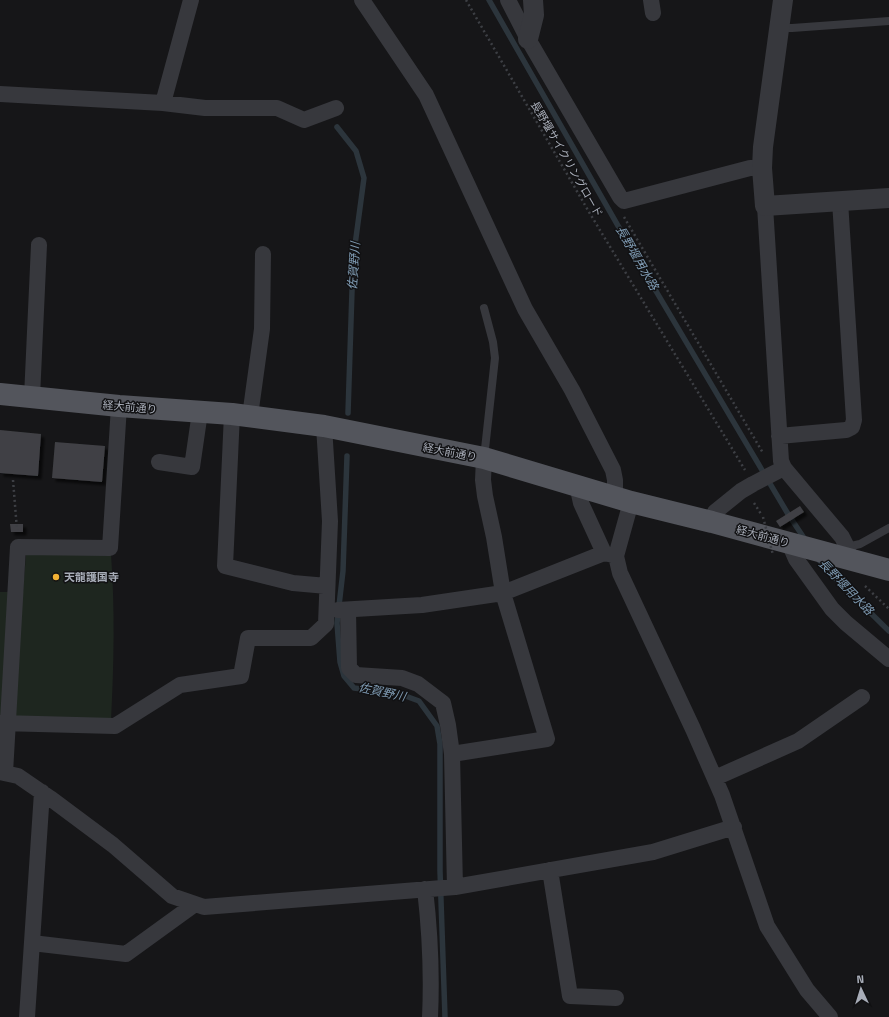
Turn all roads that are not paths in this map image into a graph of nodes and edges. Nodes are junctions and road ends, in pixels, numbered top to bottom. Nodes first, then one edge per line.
1 (191, 0) edge
2 (362, 0) edge
3 (508, 0) edge
4 (534, 0) edge
5 (784, 0) edge
6 (889, 21) edge
7 (780, 28) junction
8 (528, 38) junction
9 (0, 94) edge
10 (163, 103) junction
11 (336, 108) dead end
12 (762, 168) junction
13 (889, 198) edge
14 (840, 201) junction
15 (765, 206) junction
16 (39, 245) dead end
17 (263, 254) dead end
18 (484, 308) dead end
19 (0, 394) edge
20 (32, 397) junction
21 (119, 406) junction
22 (200, 412) junction
23 (241, 415) junction
24 (324, 426) junction
25 (779, 436) junction
26 (484, 458) junction
27 (159, 462) dead end
28 (772, 474) junction
29 (577, 485) junction
30 (623, 499) junction
31 (712, 522) junction
32 (889, 528) edge
33 (785, 547) junction
34 (842, 553) junction
35 (610, 555) junction
36 (889, 570) edge
37 (327, 586) junction
38 (503, 593) junction
39 (337, 610) junction
40 (889, 659) edge
41 (862, 697) dead end
42 (3, 724) edge
43 (452, 754) junction
44 (2, 773) edge
45 (714, 778) junction
46 (42, 792) junction
47 (734, 827) junction
48 (550, 870) junction
49 (440, 888) junction
50 (195, 904) junction
51 (32, 943) junction
52 (616, 998) dead end
53 (27, 1017) edge
54 (430, 1017) edge
55 (830, 1017) edge

1 - 10 street
2 - 30 street
3 - 8 street
4 - 8 street
5 - 7 street
6 - 7 lane
7 - 12 street
8 - 12 street
9 - 10 street
10 - 11 street
12 - 15 street
13 - 14 street
14 - 15 street
14 - 25 street
15 - 25 street
16 - 20 street
17 - 23 street
18 - 26 lane
19 - 20 main road, 経大前通り
20 - 21 main road, 経大前通り
21 - 22 main road, 経大前通り
21 - 42 street
22 - 23 main road, 経大前通り
22 - 27 street
23 - 24 main road, 経大前通り
23 - 37 street
24 - 26 main road, 経大前通り
24 - 37 street
25 - 28 street
26 - 29 main road, 経大前通り
26 - 38 street
28 - 31 street
28 - 34 street
29 - 30 main road, 経大前通り
29 - 35 street
30 - 31 main road, 経大前通り
30 - 35 street
31 - 33 main road, 経大前通り
32 - 34 lane
33 - 34 main road, 経大前通り
33 - 40 street
34 - 36 main road, 経大前通り
35 - 38 street
35 - 45 street
37 - 39 street
38 - 39 street
38 - 43 street
39 - 42 street
39 - 43 street
41 - 45 street
42 - 44 street
43 - 49 street
44 - 46 street
45 - 47 street
46 - 50 street
46 - 51 street
47 - 48 street
47 - 55 street
48 - 49 street
48 - 52 street
49 - 50 street
49 - 54 street
50 - 51 street
51 - 53 street

